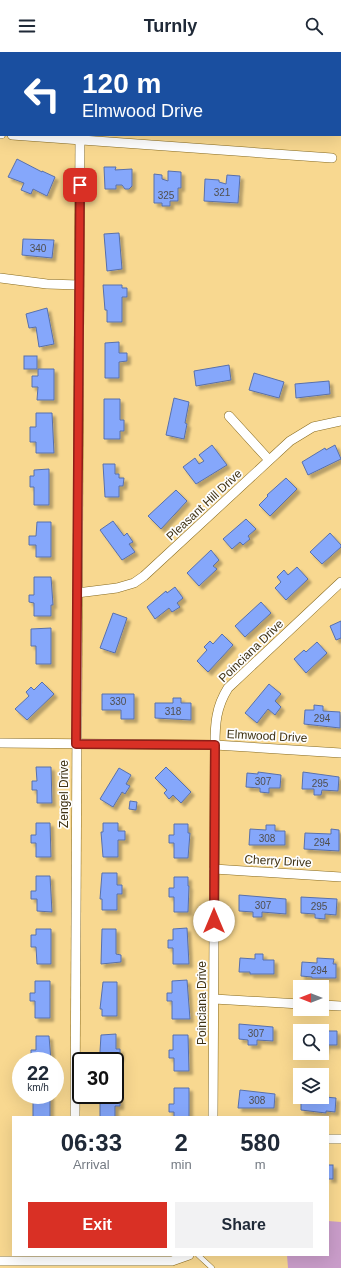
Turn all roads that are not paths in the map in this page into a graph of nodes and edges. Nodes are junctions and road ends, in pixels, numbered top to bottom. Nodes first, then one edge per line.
1 (35, 136) edge
2 (80, 138) edge
3 (332, 158) dead end
4 (0, 278) edge
5 (79, 285) junction
6 (229, 416) dead end
7 (341, 421) edge
8 (269, 460) junction
9 (341, 582) edge
10 (77, 593) junction
11 (0, 743) edge
12 (76, 744) junction
13 (215, 745) junction
14 (341, 753) edge
15 (214, 869) junction
16 (341, 877) edge
17 (214, 999) junction
18 (293, 1004) edge
19 (329, 1005) edge
20 (341, 1006) edge
21 (75, 1116) edge
22 (213, 1116) edge
23 (329, 1139) edge
24 (341, 1139) edge
25 (186, 1256) edge
26 (199, 1256) edge
27 (0, 1262) edge
28 (74, 1262) edge
29 (143, 1264) edge
30 (212, 1268) edge

1 - 2 street
2 - 3 street
2 - 5 street, Zengel Drive
4 - 5 street
5 - 10 street, Zengel Drive
6 - 8 street
7 - 8 street, Pleasant Hill Drive
8 - 10 street, Pleasant Hill Drive
9 - 13 street, Poinciana Drive
10 - 12 street, Zengel Drive
11 - 12 street, Elmwood Drive
12 - 13 street, Elmwood Drive
12 - 21 street, Zengel Drive
13 - 14 street, Elmwood Drive
13 - 15 street, Poinciana Drive
15 - 16 street, Cherry Drive
15 - 17 street, Poinciana Drive
17 - 18 street
17 - 22 street, Poinciana Drive
19 - 20 street
23 - 24 street
25 - 29 street
26 - 30 lane
27 - 28 street
28 - 29 street

